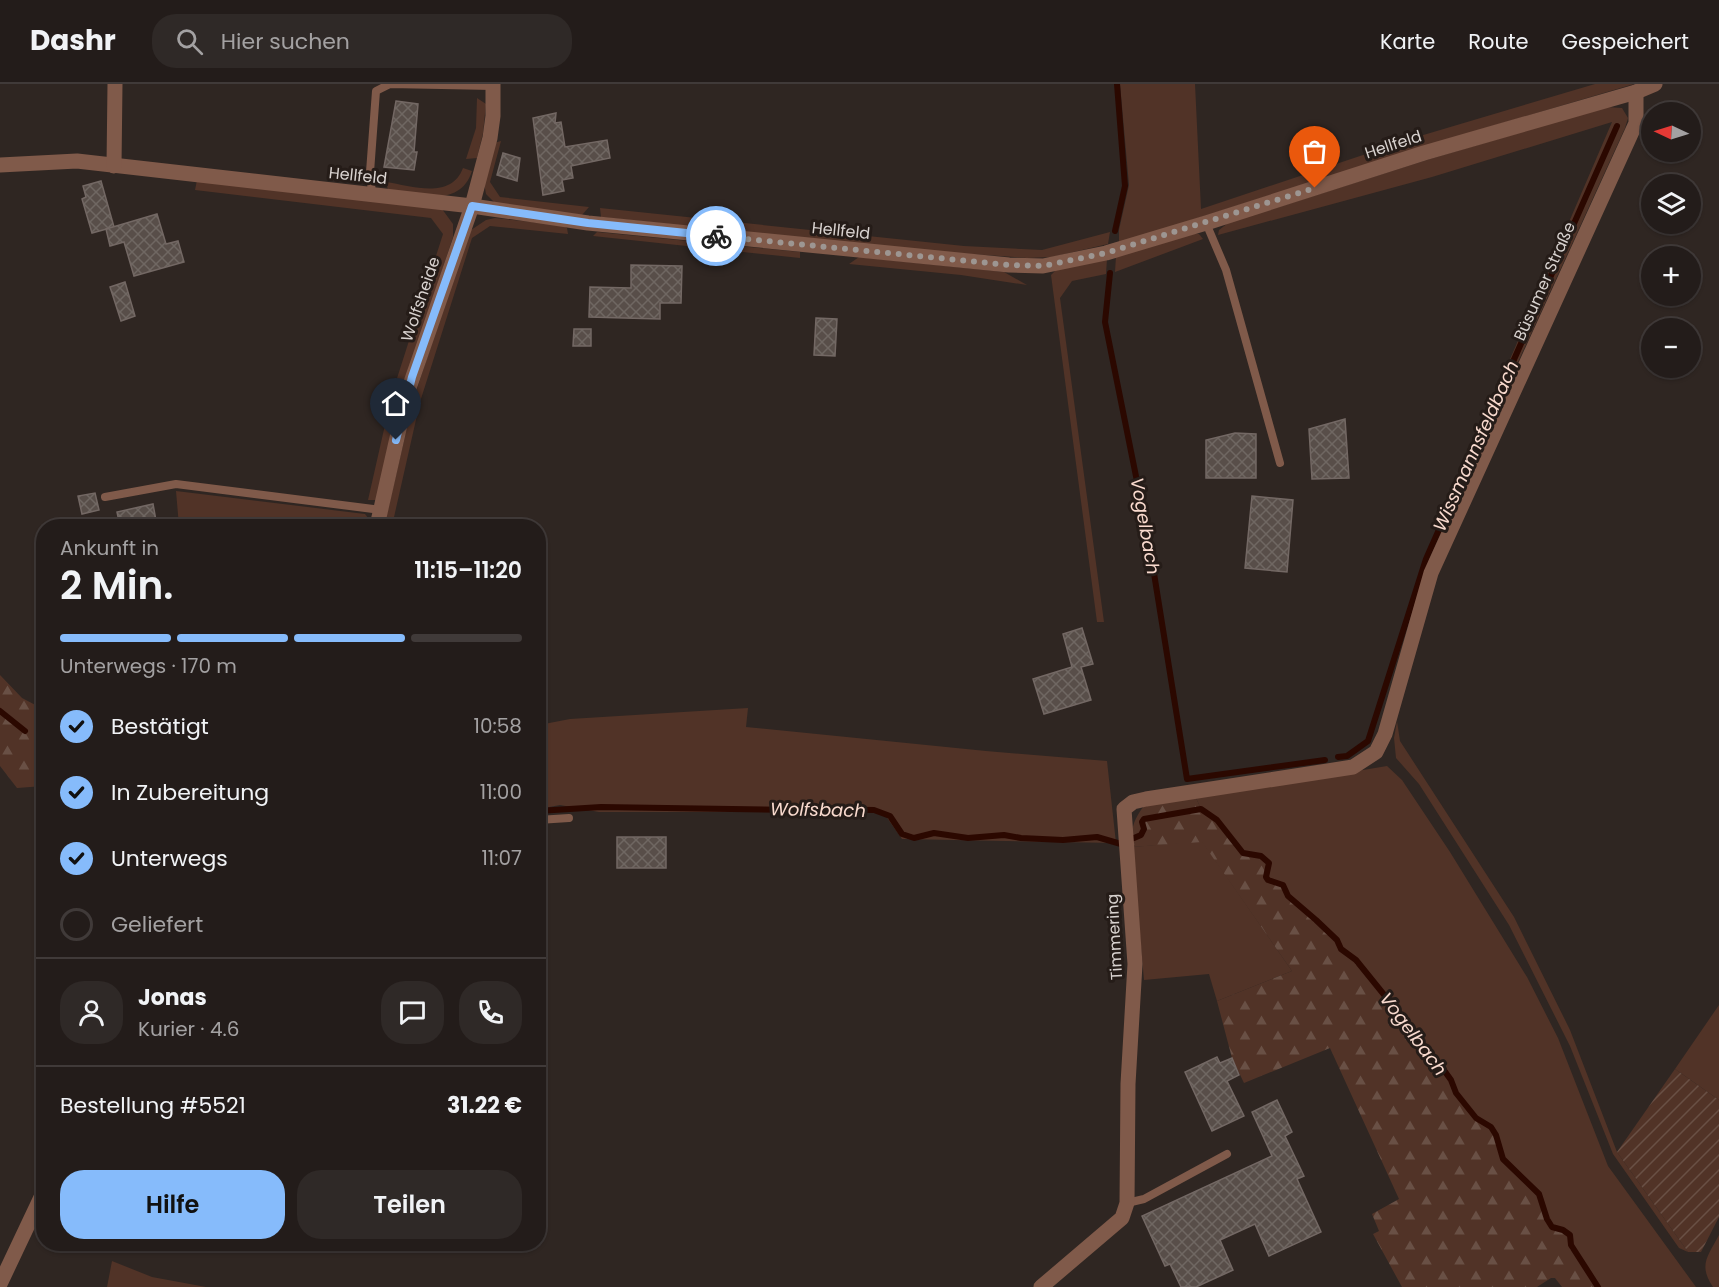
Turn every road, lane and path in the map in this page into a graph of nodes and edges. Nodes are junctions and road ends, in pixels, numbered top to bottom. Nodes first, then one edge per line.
1 (115, 84) edge
2 (1655, 84) edge
3 (493, 85) edge
4 (1636, 92) junction
5 (0, 165) edge
6 (114, 166) junction
7 (372, 194) junction
8 (472, 206) junction
9 (1206, 223) junction
10 (1280, 464) dead end
11 (105, 497) dead end
12 (381, 510) junction
13 (379, 519) edge
14 (1376, 752) joint
15 (569, 818) dead end
16 (546, 819) edge
17 (1227, 1154) dead end
18 (1127, 1203) junction
19 (36, 1208) edge
20 (1, 1282) edge
21 (1041, 1287) edge

1 - 6 street
2 - 4 street, Hellfeld
3 - 7 lane
3 - 8 street, Wolfsheide
4 - 9 street, Hellfeld
4 - 14 street, Büsumer Straße
5 - 6 street, Hellfeld
6 - 7 street, Hellfeld
7 - 8 street, Hellfeld
8 - 9 street, Hellfeld
8 - 12 street, Wolfsheide
9 - 10 lane
11 - 12 lane
12 - 13 street, Wolfsheide
14 - 18 street, Timmering
15 - 16 lane
17 - 18 lane
18 - 21 street
19 - 20 street

